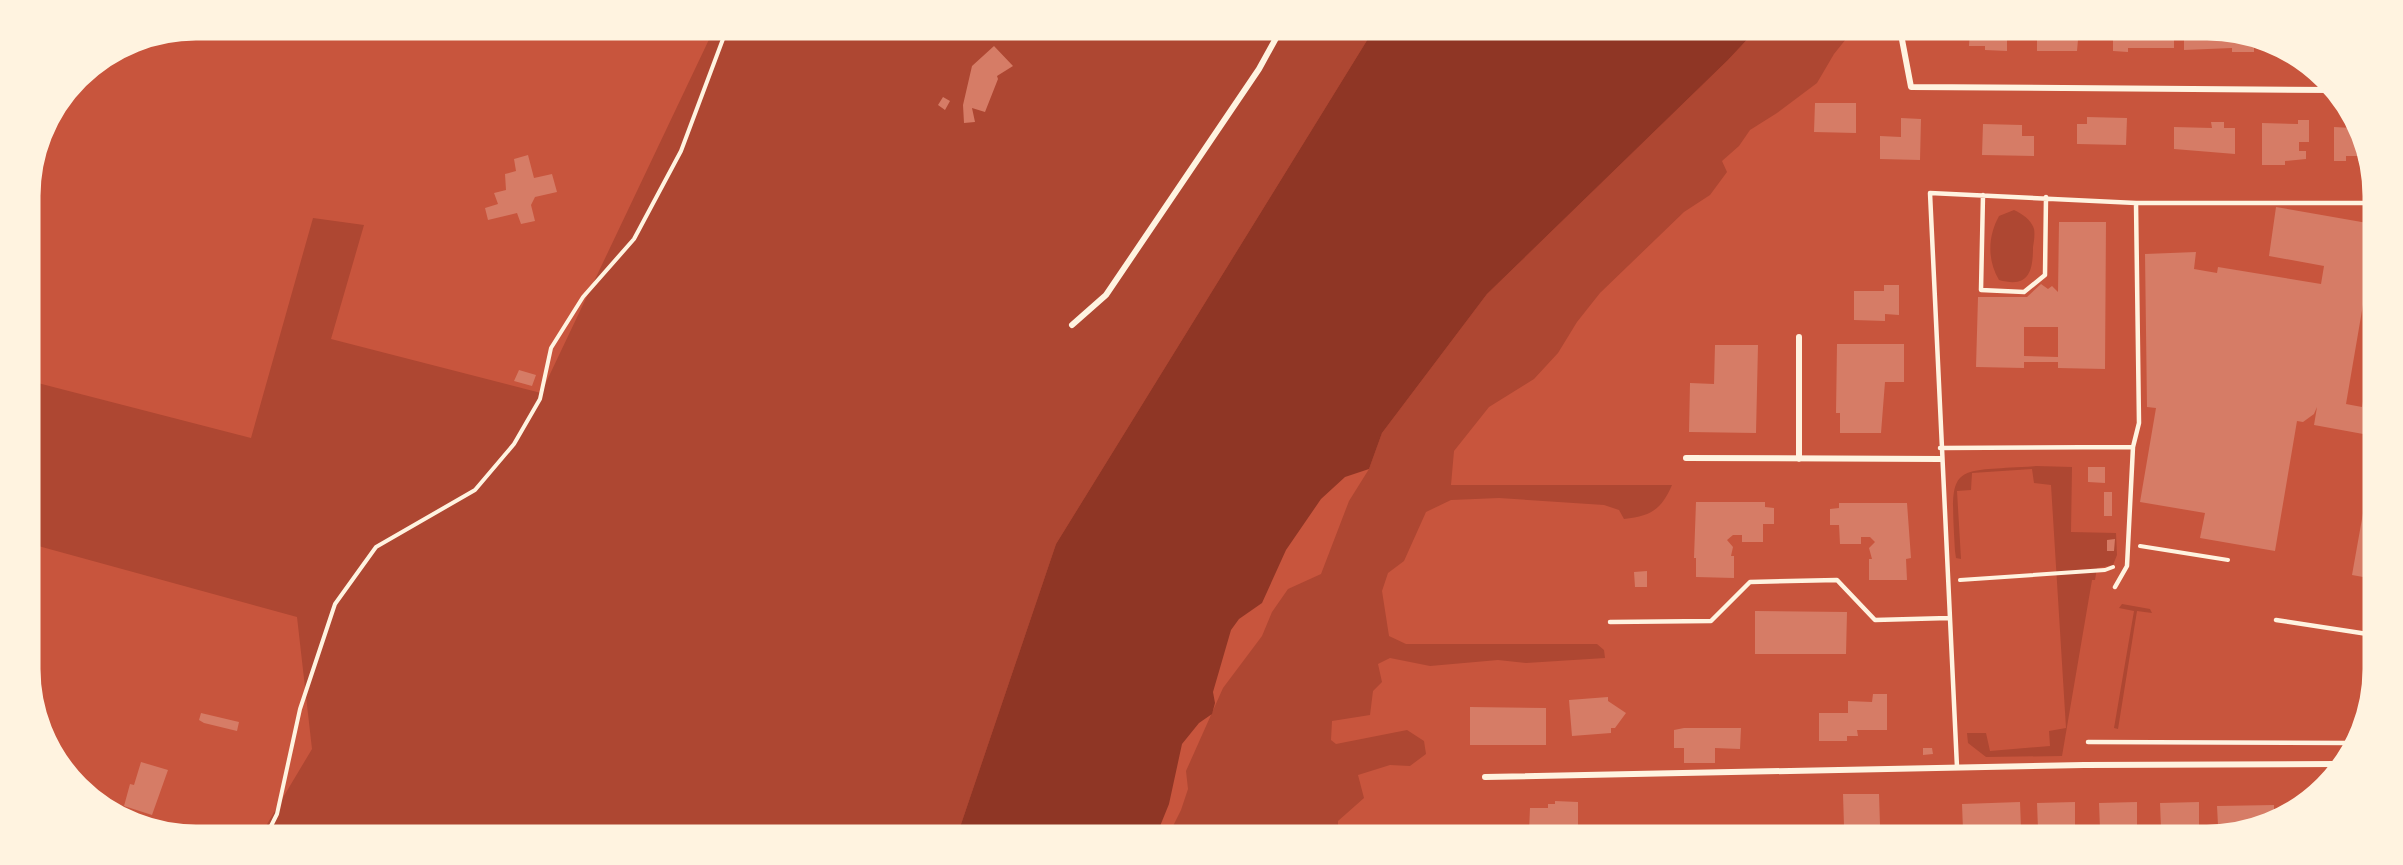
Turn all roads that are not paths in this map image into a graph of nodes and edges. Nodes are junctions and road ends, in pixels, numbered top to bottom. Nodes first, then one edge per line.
1 (1275, 39) edge
2 (1902, 39) edge
3 (2322, 90) edge
4 (1983, 195) junction
5 (2046, 197) junction
6 (2136, 203) junction
7 (2364, 203) edge
8 (1072, 325) dead end
9 (1799, 338) dead end
10 (2133, 447) junction
11 (1940, 448) junction
12 (1686, 458) dead end
13 (1799, 459) junction
14 (1941, 459) junction
15 (2115, 587) dead end
16 (1949, 618) junction
17 (2276, 620) dead end
18 (1610, 622) dead end
19 (2364, 633) edge
20 (2088, 742) dead end
21 (2345, 743) edge
22 (2331, 764) edge
23 (1957, 767) junction
24 (1485, 777) dead end

1 - 8 street
2 - 3 street
4 - 5 lane
4 - 5 lane
4 - 11 lane
5 - 6 lane
6 - 7 lane
6 - 10 lane
9 - 13 street
10 - 11 lane
10 - 15 lane
11 - 14 lane
12 - 13 street
13 - 14 street
14 - 16 lane
16 - 18 lane
16 - 23 lane
17 - 19 lane
20 - 21 lane
22 - 23 street
23 - 24 street

